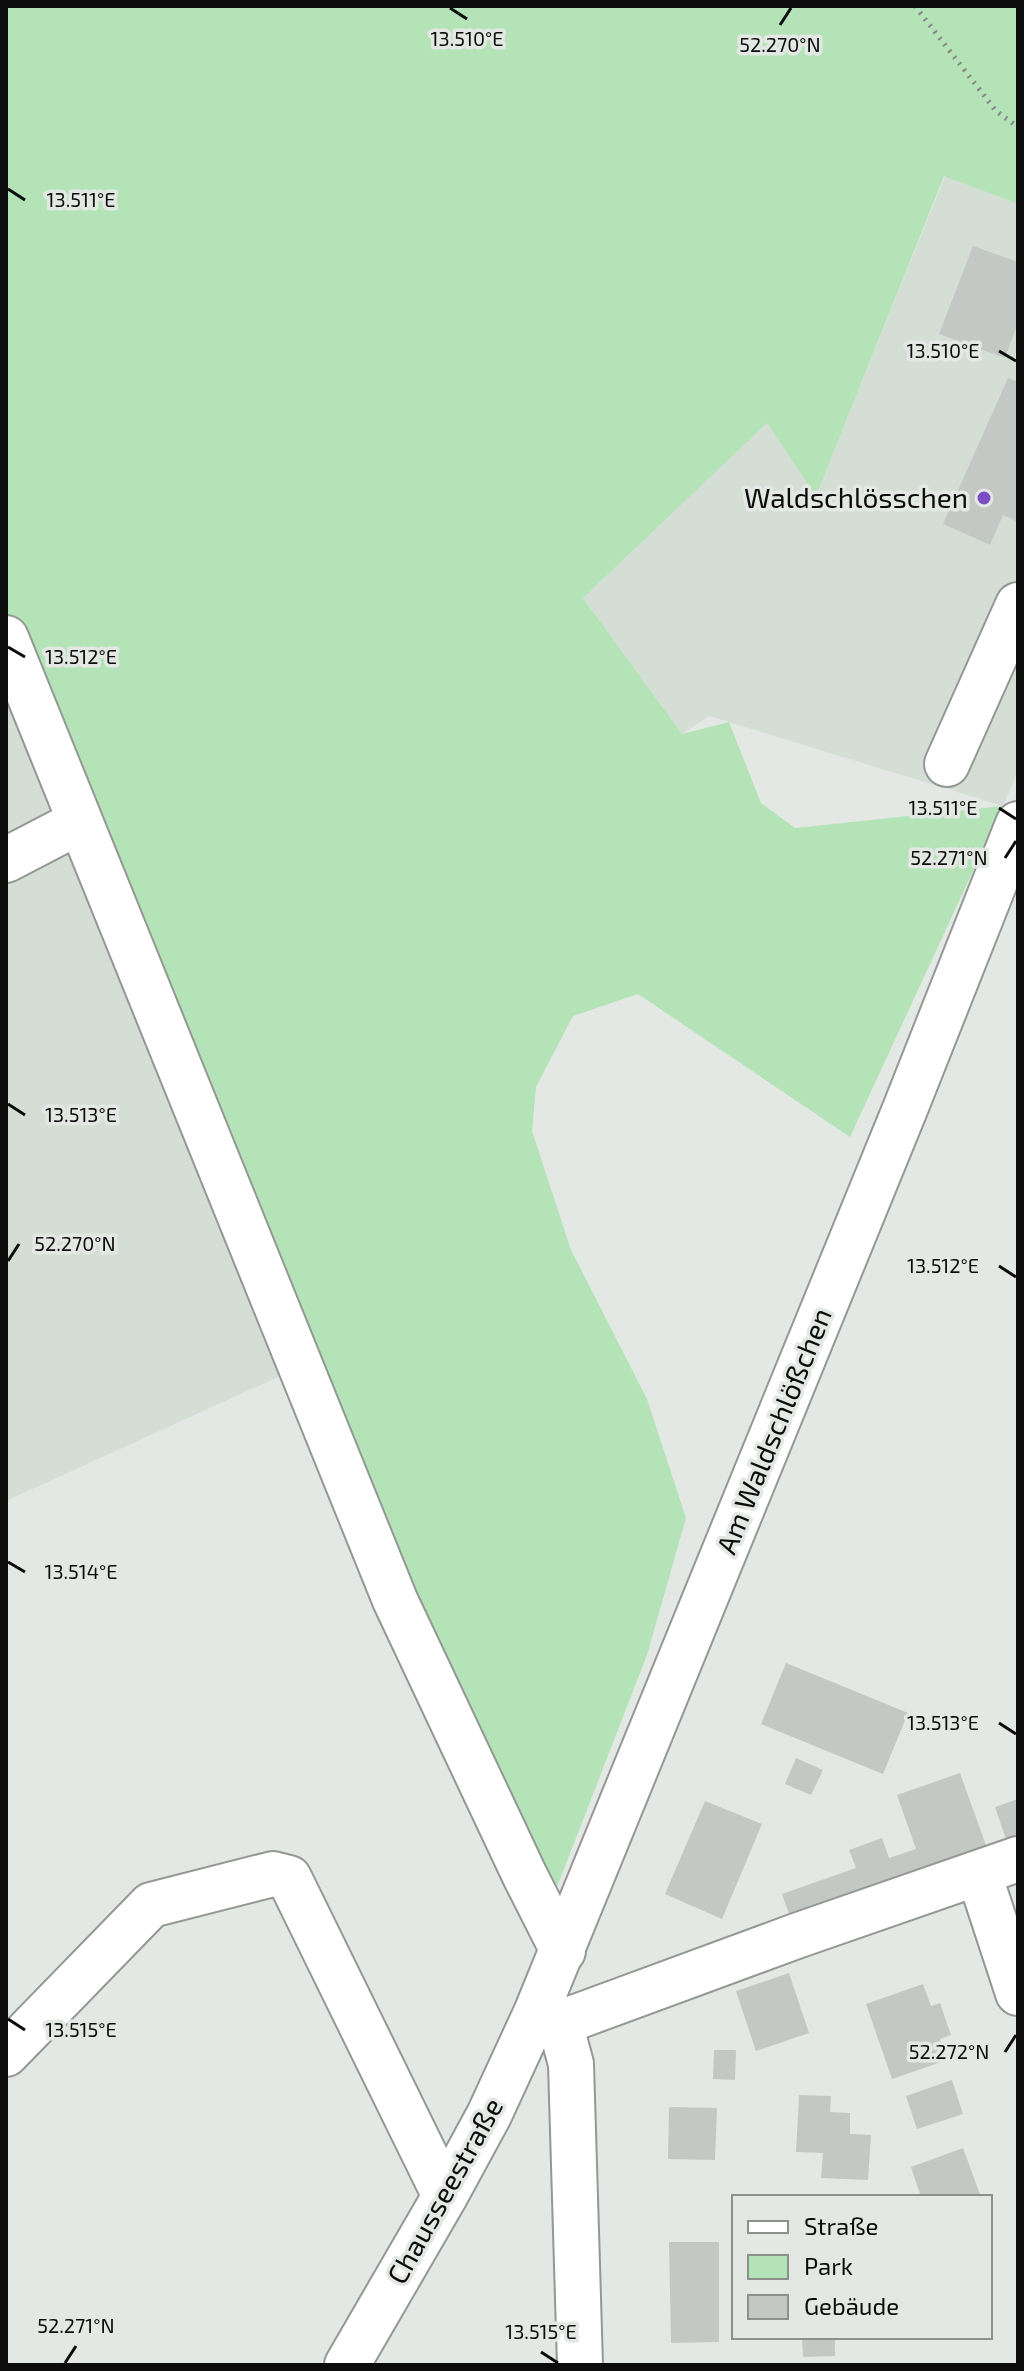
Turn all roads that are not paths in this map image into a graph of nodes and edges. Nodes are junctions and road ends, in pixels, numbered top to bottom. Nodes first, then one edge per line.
1 (1018, 605) edge
2 (6, 638) edge
3 (947, 764) dead end
4 (79, 822) junction
5 (1018, 824) edge
6 (6, 860) edge
7 (998, 1866) edge
8 (563, 1951) junction
9 (1018, 1993) edge
10 (548, 2018) junction
11 (6, 2054) edge
12 (445, 2196) junction
13 (347, 2365) edge
14 (580, 2365) edge

1 - 3 street
2 - 4 street
4 - 6 street
4 - 8 street
5 - 8 street, Am Waldschlößchen
7 - 9 street
7 - 10 street
8 - 10 street, Am Waldschlößchen
10 - 12 street, Chausseestraße
10 - 14 street
11 - 12 street
12 - 13 street, Chausseestraße

